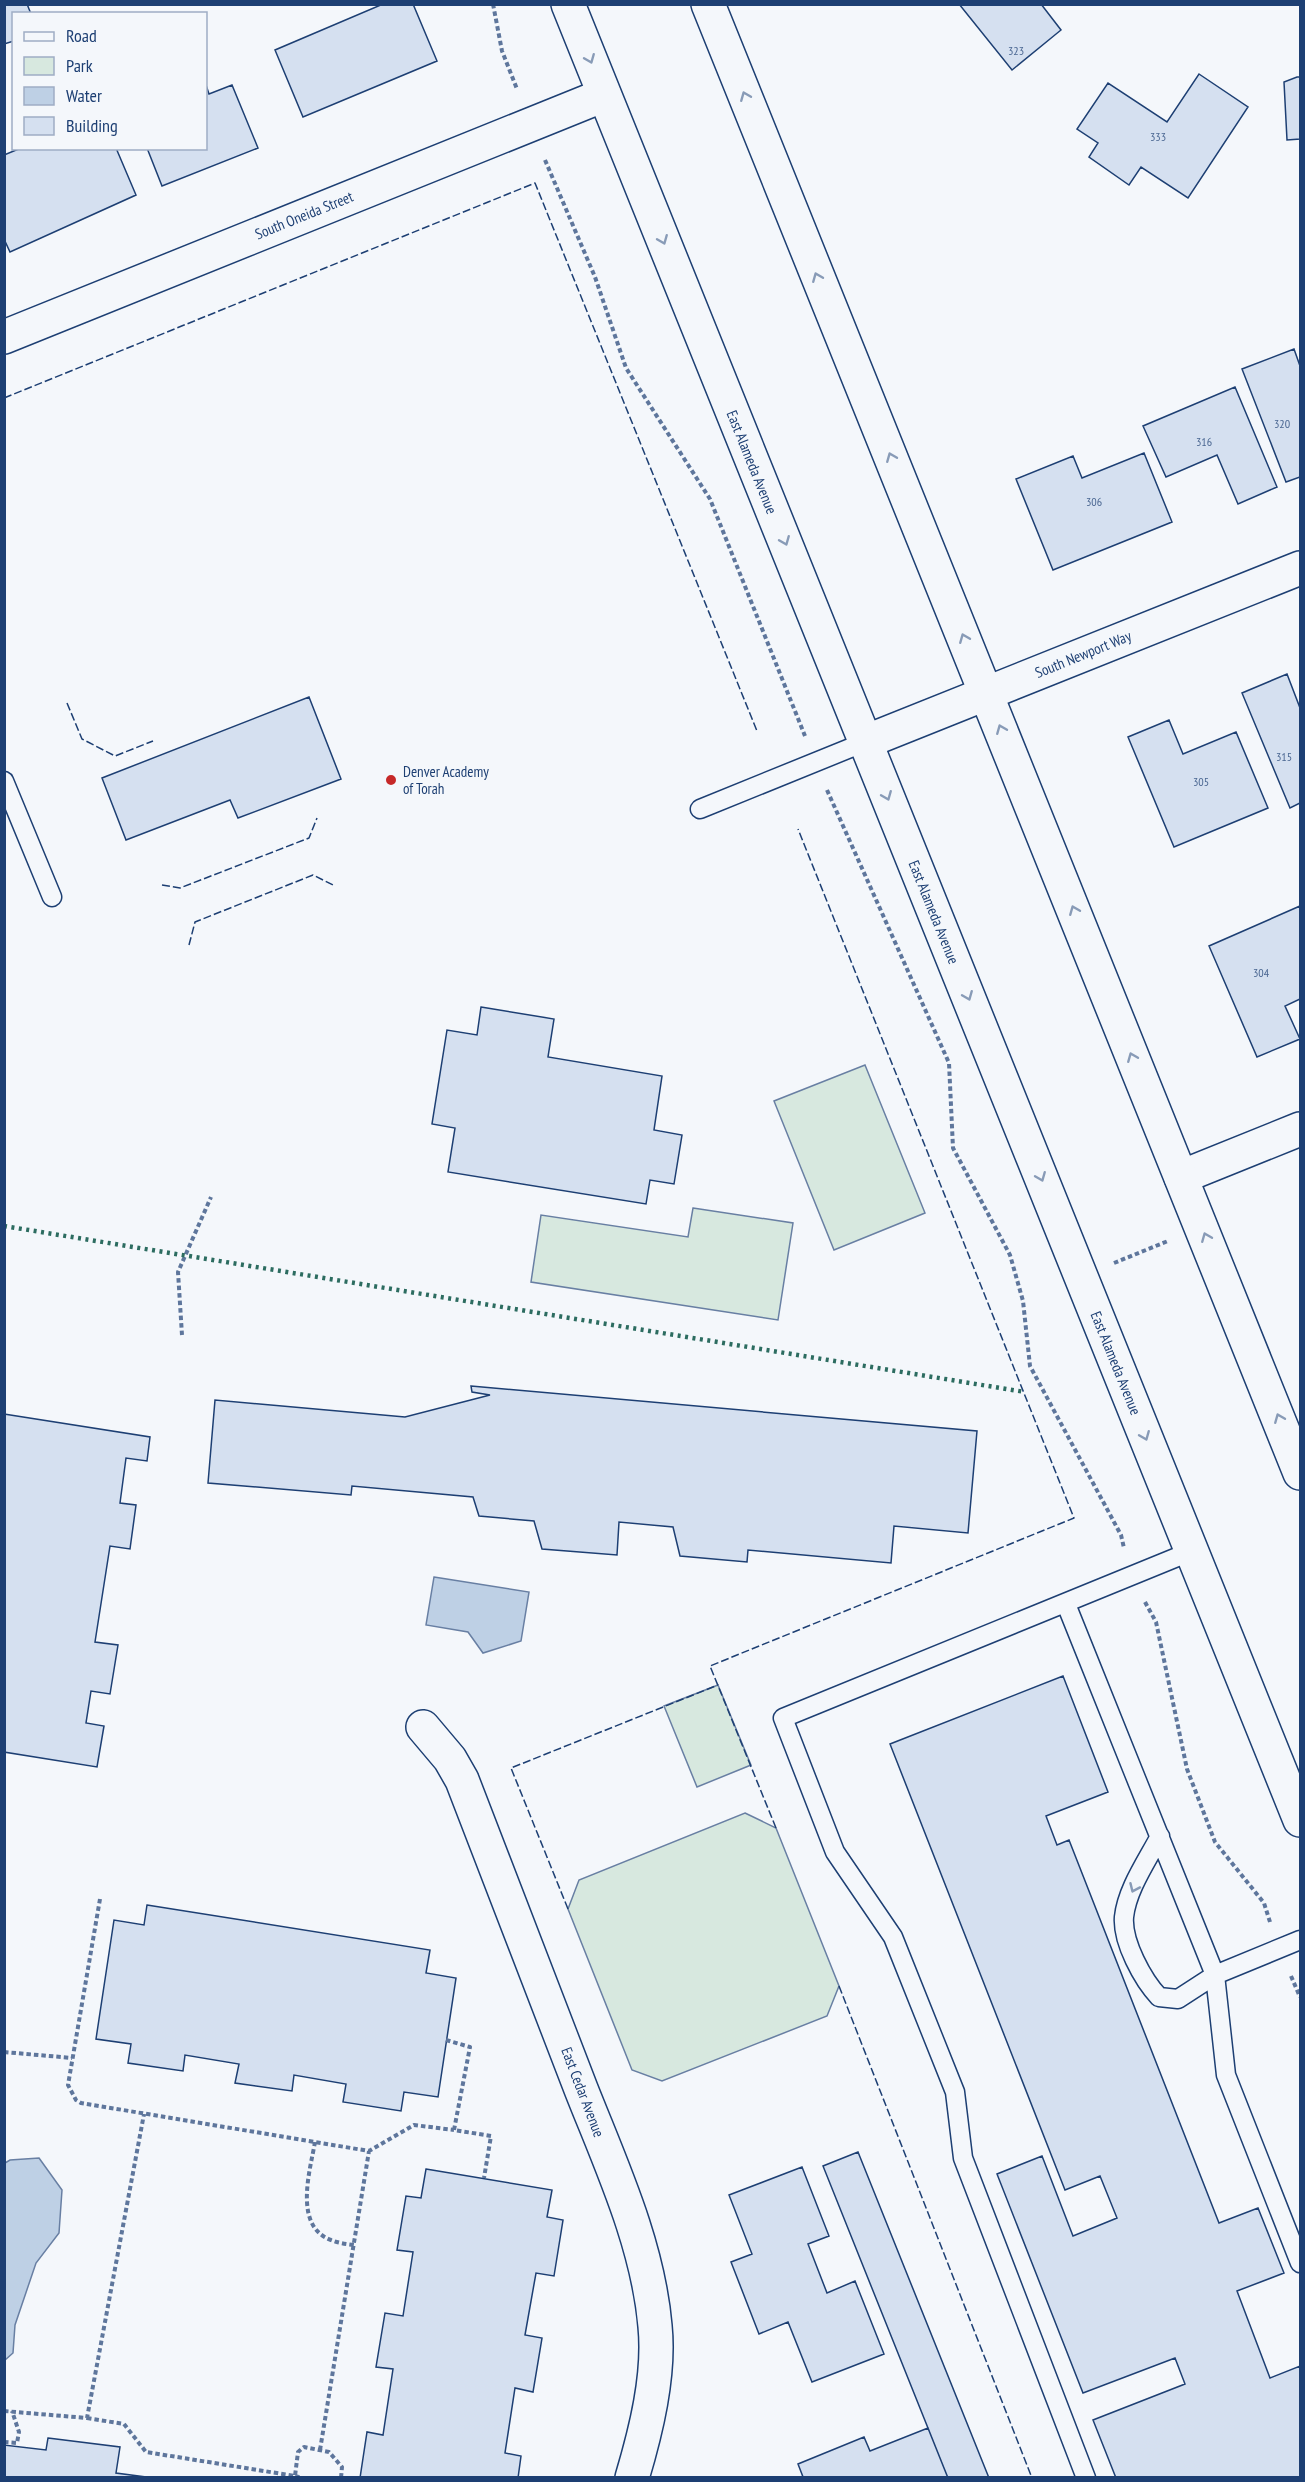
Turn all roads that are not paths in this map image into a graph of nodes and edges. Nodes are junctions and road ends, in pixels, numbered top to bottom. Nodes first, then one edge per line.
1 (568, 4) edge
2 (708, 4) edge
3 (604, 95) junction
4 (4, 337) edge
5 (1300, 568) edge
6 (986, 692) junction
7 (865, 742) junction
8 (4, 781) edge
9 (700, 809) dead end
10 (52, 897) dead end
11 (1300, 1129) edge
12 (1181, 1177) junction
13 (1300, 1473) edge
14 (1192, 1551) junction
15 (1066, 1604) junction
16 (423, 1727) dead end
17 (1300, 1820) edge
18 (1160, 1836) junction
19 (1300, 1940) edge
20 (1215, 1975) junction
21 (1300, 2263) edge
22 (632, 2478) edge
23 (1086, 2478) edge

1 -> 3 main road, East Alameda Avenue
6 -> 2 main road
3 - 4 main road, South Oneida Street
3 -> 7 main road, East Alameda Avenue
5 - 6 main road, South Newport Way
6 - 7 main road, South Newport Way
12 -> 6 main road
7 - 9 lane
7 -> 14 main road, East Alameda Avenue
8 - 10 lane
11 - 12 main road
13 -> 12 main road
14 - 15 lane
14 - 17 main road, East Alameda Avenue
15 - 18 lane
15 - 23 lane
16 - 22 main road, East Cedar Avenue
18 - 20 lane
18 -> 20 lane
19 - 20 lane
20 - 21 lane

